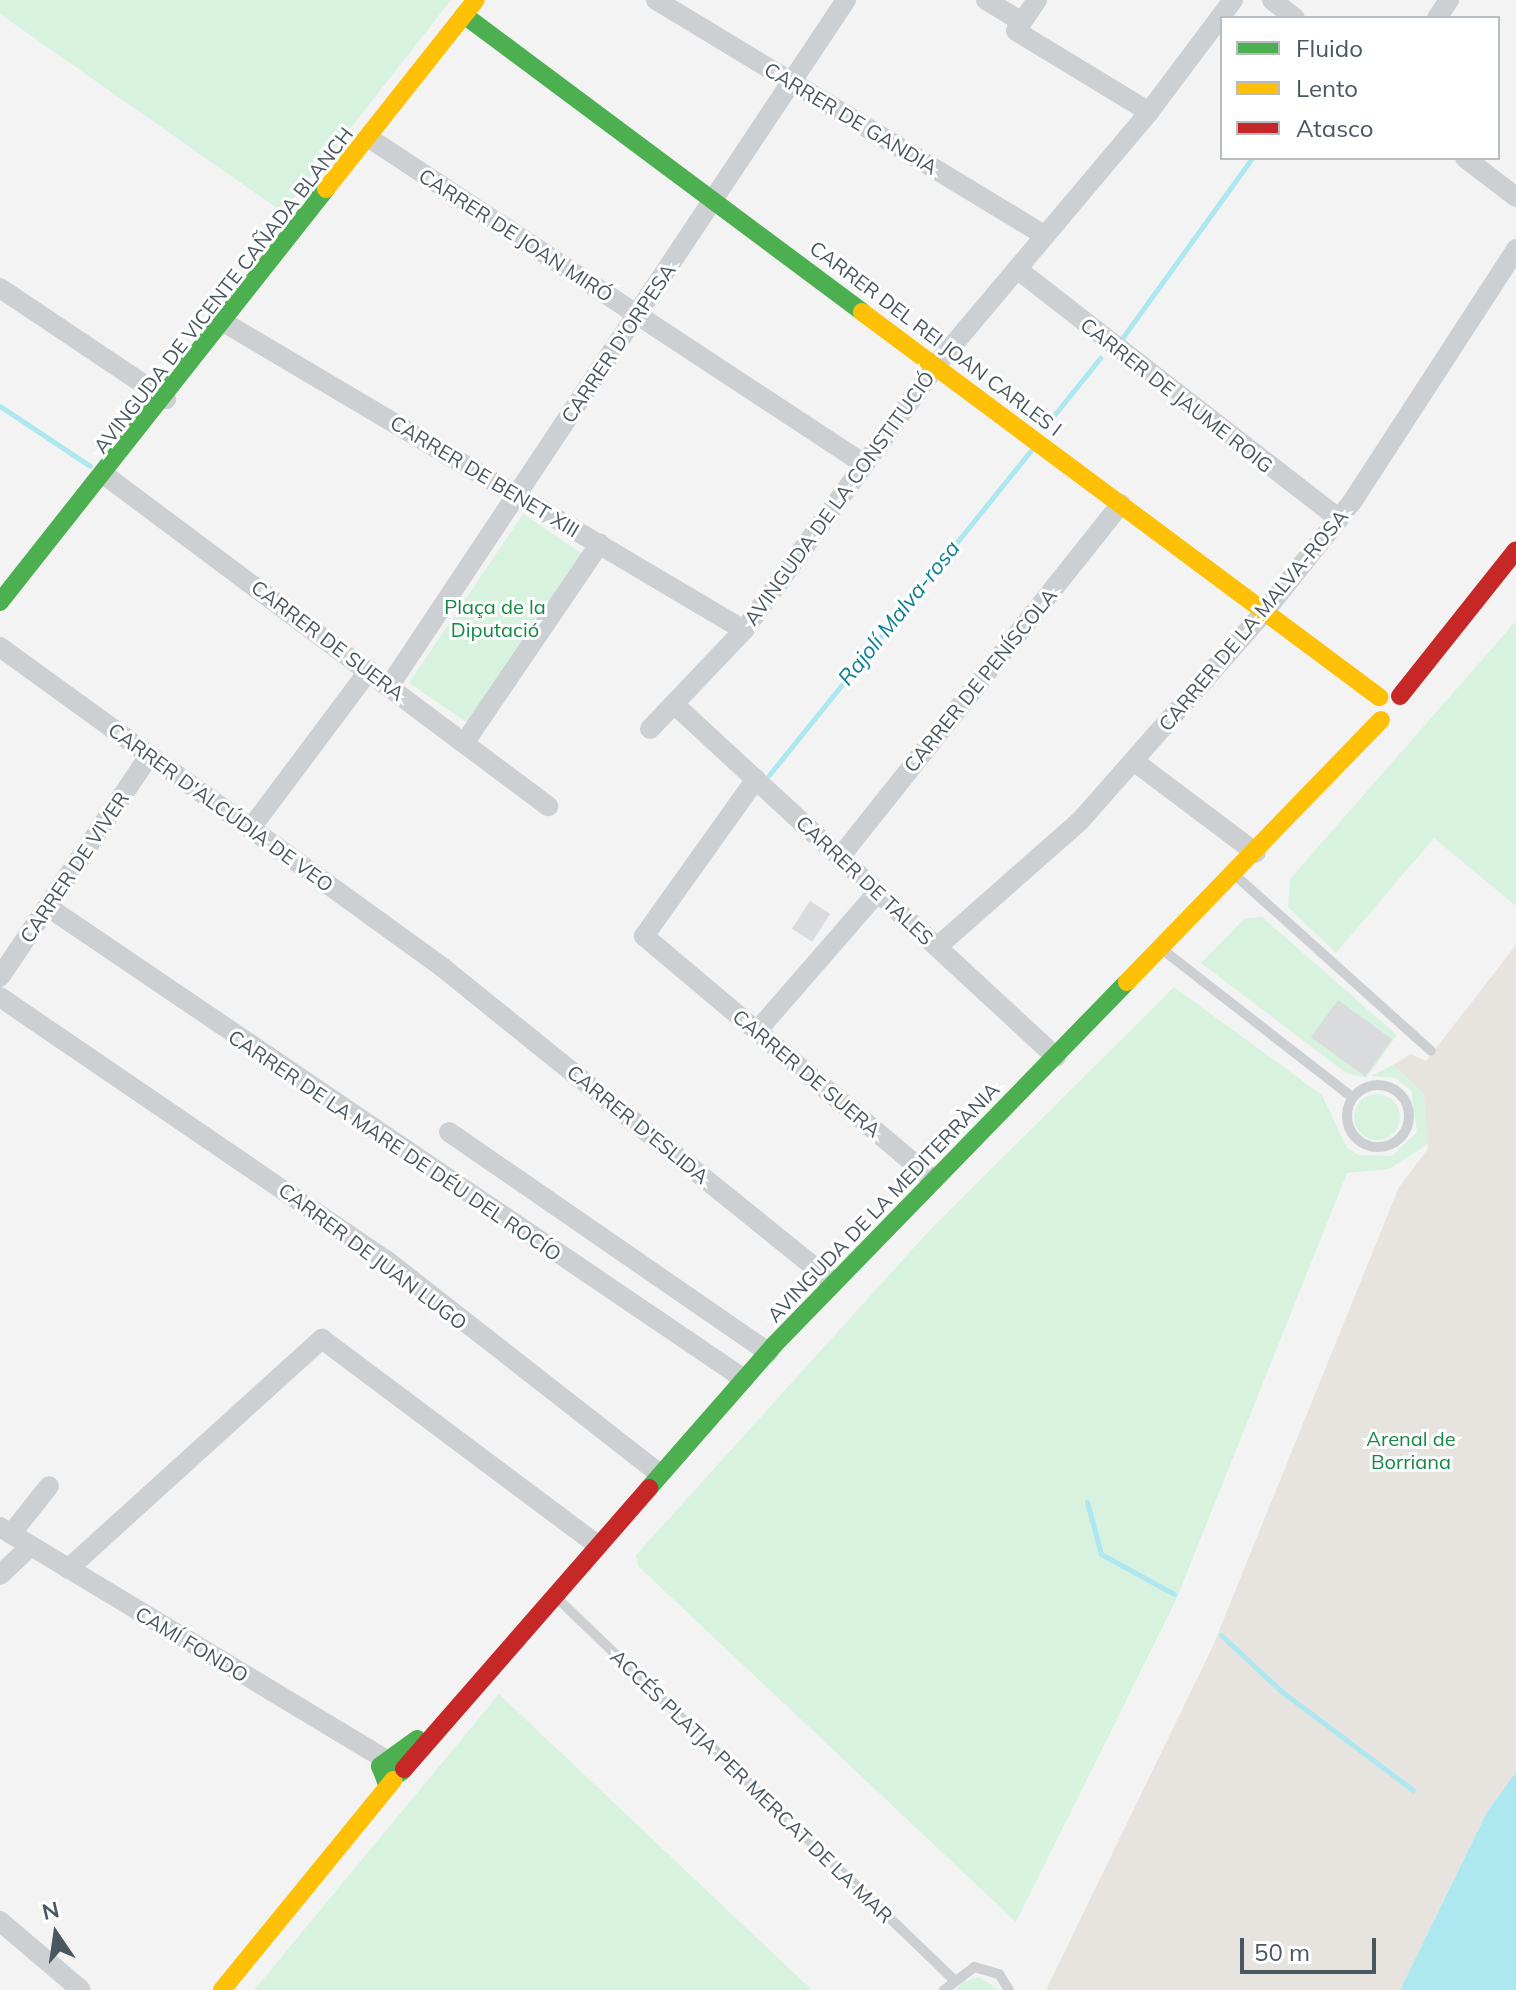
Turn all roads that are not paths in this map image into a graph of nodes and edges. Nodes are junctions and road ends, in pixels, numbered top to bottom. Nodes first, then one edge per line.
1 (476, 0) edge
2 (656, 0) edge
3 (846, 0) edge
4 (986, 0) edge
5 (1037, 0) edge
6 (1272, 0) edge
7 (464, 15) junction
8 (1292, 16) edge
9 (1220, 17) edge
10 (1019, 26) junction
11 (792, 82) junction
12 (1149, 112) junction
13 (369, 138) junction
14 (1468, 160) edge
15 (1516, 197) edge
16 (713, 200) junction
17 (1045, 236) junction
18 (1516, 249) edge
19 (1017, 269) junction
20 (0, 288) edge
21 (637, 314) junction
22 (225, 323) junction
23 (937, 364) junction
24 (161, 393) junction
25 (864, 464) junction
26 (106, 476) junction
27 (517, 494) junction
28 (1121, 504) junction
29 (1339, 519) junction
30 (600, 543) junction
31 (1516, 550) edge
32 (0, 602) edge
33 (1265, 611) junction
34 (744, 630) junction
35 (0, 647) edge
36 (369, 670) junction
37 (390, 685) junction
38 (1400, 696) junction
39 (1379, 697) junction
40 (674, 704) junction
41 (1381, 720) junction
42 (650, 729) dead end
43 (465, 742) junction
44 (149, 756) junction
45 (1135, 762) junction
46 (756, 779) junction
47 (548, 806) dead end
48 (251, 828) junction
49 (1256, 853) junction
50 (840, 857) junction
51 (1235, 875) junction
52 (878, 892) junction
53 (48, 907) junction
54 (937, 947) junction
55 (1163, 950) junction
56 (442, 967) joint
57 (0, 977) edge
58 (0, 997) edge
59 (757, 1031) junction
60 (1431, 1051) dead end
61 (1056, 1057) junction
62 (1352, 1097) junction
63 (449, 1132) dead end
64 (933, 1179) junction
65 (833, 1282) junction
66 (768, 1352) junction
67 (744, 1379) junction
68 (659, 1473) junction
69 (49, 1486) dead end
70 (5, 1531) edge
71 (596, 1544) junction
72 (31, 1546) junction
73 (68, 1569) junction
74 (0, 1575) edge
75 (552, 1594) junction
76 (391, 1768) junction
77 (0, 1921) edge
78 (952, 1978) junction
79 (81, 1990) edge
80 (222, 1990) edge
81 (944, 1990) edge
82 (1009, 1990) edge

1 - 7 street, AVINGUDA DE VICENTE CAÑADA BLANCH
2 - 11 street, CARRER DE GANDIA
3 - 11 street, CARRER D'ORPESA
4 - 10 street
5 - 10 street
6 - 8 street
7 - 13 street, AVINGUDA DE VICENTE CAÑADA BLANCH
7 - 16 street, CARRER DEL REI JOAN CARLES I
9 - 12 street, AVINGUDA DE LA CONSTITUCIÓ
10 - 12 street
11 - 16 street, CARRER D'ORPESA
11 - 17 street, CARRER DE GANDIA
12 - 17 street, AVINGUDA DE LA CONSTITUCIÓ
13 - 21 street, CARRER DE JOAN MIRÓ
13 - 22 street, AVINGUDA DE VICENTE CAÑADA BLANCH
14 - 15 street
16 - 21 street, CARRER D'ORPESA
16 - 23 street, CARRER DEL REI JOAN CARLES I
17 - 19 street, AVINGUDA DE LA CONSTITUCIÓ
18 - 29 street, CARRER DE LA MALVA-ROSA
19 - 23 street, AVINGUDA DE LA CONSTITUCIÓ
19 - 29 street, CARRER DE JAUME ROIG
20 - 24 street
21 - 25 street, CARRER DE JOAN MIRÓ
21 - 27 street, CARRER D'ORPESA
22 - 24 street, AVINGUDA DE VICENTE CAÑADA BLANCH
22 - 27 street, CARRER DE BENET XIII
23 - 25 street, AVINGUDA DE LA CONSTITUCIÓ
23 - 28 street, CARRER DEL REI JOAN CARLES I
24 - 26 street, AVINGUDA DE VICENTE CAÑADA BLANCH
25 - 34 street, AVINGUDA DE LA CONSTITUCIÓ
26 - 32 street, AVINGUDA DE VICENTE CAÑADA BLANCH
26 - 36 street, CARRER DE SUERA
27 - 30 street, CARRER DE BENET XIII
27 - 37 street, CARRER D'ORPESA
28 - 33 street, CARRER DEL REI JOAN CARLES I
28 - 50 street, CARRER DE PENÍSCOLA
29 - 33 street, CARRER DE LA MALVA-ROSA
30 - 34 street, CARRER DE BENET XIII
30 - 43 street
31 - 38 street
33 - 39 street, CARRER DEL REI JOAN CARLES I
33 - 45 street, CARRER DE LA MALVA-ROSA
34 - 40 street, AVINGUDA DE LA CONSTITUCIÓ
35 - 44 street, CARRER D'ALCÚDIA DE VEO
36 - 37 street, CARRER DE SUERA
36 - 48 street
37 - 43 street, CARRER DE SUERA
38 - 39 street
38 - 41 street, AVINGUDA DE LA MEDITERRÀNIA
39 - 41 street
40 - 42 street, AVINGUDA DE LA CONSTITUCIÓ
40 - 46 street, CARRER DE TALES
41 - 49 street, AVINGUDA DE LA MEDITERRÀNIA
43 - 47 street, CARRER DE SUERA
44 - 48 street, CARRER D'ALCÚDIA DE VEO
44 - 53 street, CARRER DE VIVER
45 - 49 street
45 - 54 street, CARRER DE LA MALVA-ROSA
46 - 50 street, CARRER DE TALES
46 - 59 street, CARRER DE SUERA
48 - 56 street, CARRER D'ALCÚDIA DE VEO
49 - 51 street, AVINGUDA DE LA MEDITERRÀNIA
50 - 52 street, CARRER DE TALES
51 - 55 street, AVINGUDA DE LA MEDITERRÀNIA
51 - 60 lane
52 - 54 street, CARRER DE TALES
52 - 59 street
53 - 57 street, CARRER DE VIVER
53 - 67 street, CARRER DE LA MARE DE DÉU DEL ROCÍO
54 - 61 street, CARRER DE TALES
55 - 61 street, AVINGUDA DE LA MEDITERRÀNIA
55 - 62 lane
56 - 65 street, CARRER D'ESLIDA
58 - 68 street, CARRER DE JUAN LUGO
59 - 64 street, CARRER DE SUERA
61 - 64 street, AVINGUDA DE LA MEDITERRÀNIA
62 - 62 lane
63 - 66 street
64 - 65 street, AVINGUDA DE LA MEDITERRÀNIA
65 - 66 street, AVINGUDA DE LA MEDITERRÀNIA
66 - 67 street, AVINGUDA DE LA MEDITERRÀNIA
67 - 68 street, AVINGUDA DE LA MEDITERRÀNIA
68 - 71 street, AVINGUDA DE LA MEDITERRÀNIA
69 - 70 street
70 - 72 street, CAMÍ FONDO
71 - 73 street
71 - 75 street, AVINGUDA DE LA MEDITERRÀNIA
72 - 73 street, CAMÍ FONDO
72 - 74 street
73 - 76 street, CAMÍ FONDO
75 - 76 street, AVINGUDA DE LA MEDITERRÀNIA
75 - 78 lane, ACCÉS PLATJA PER MERCAT DE LA MAR
76 - 80 street, AVINGUDA DE LA MEDITERRÀNIA
77 - 79 street
78 - 81 lane
78 - 82 lane

